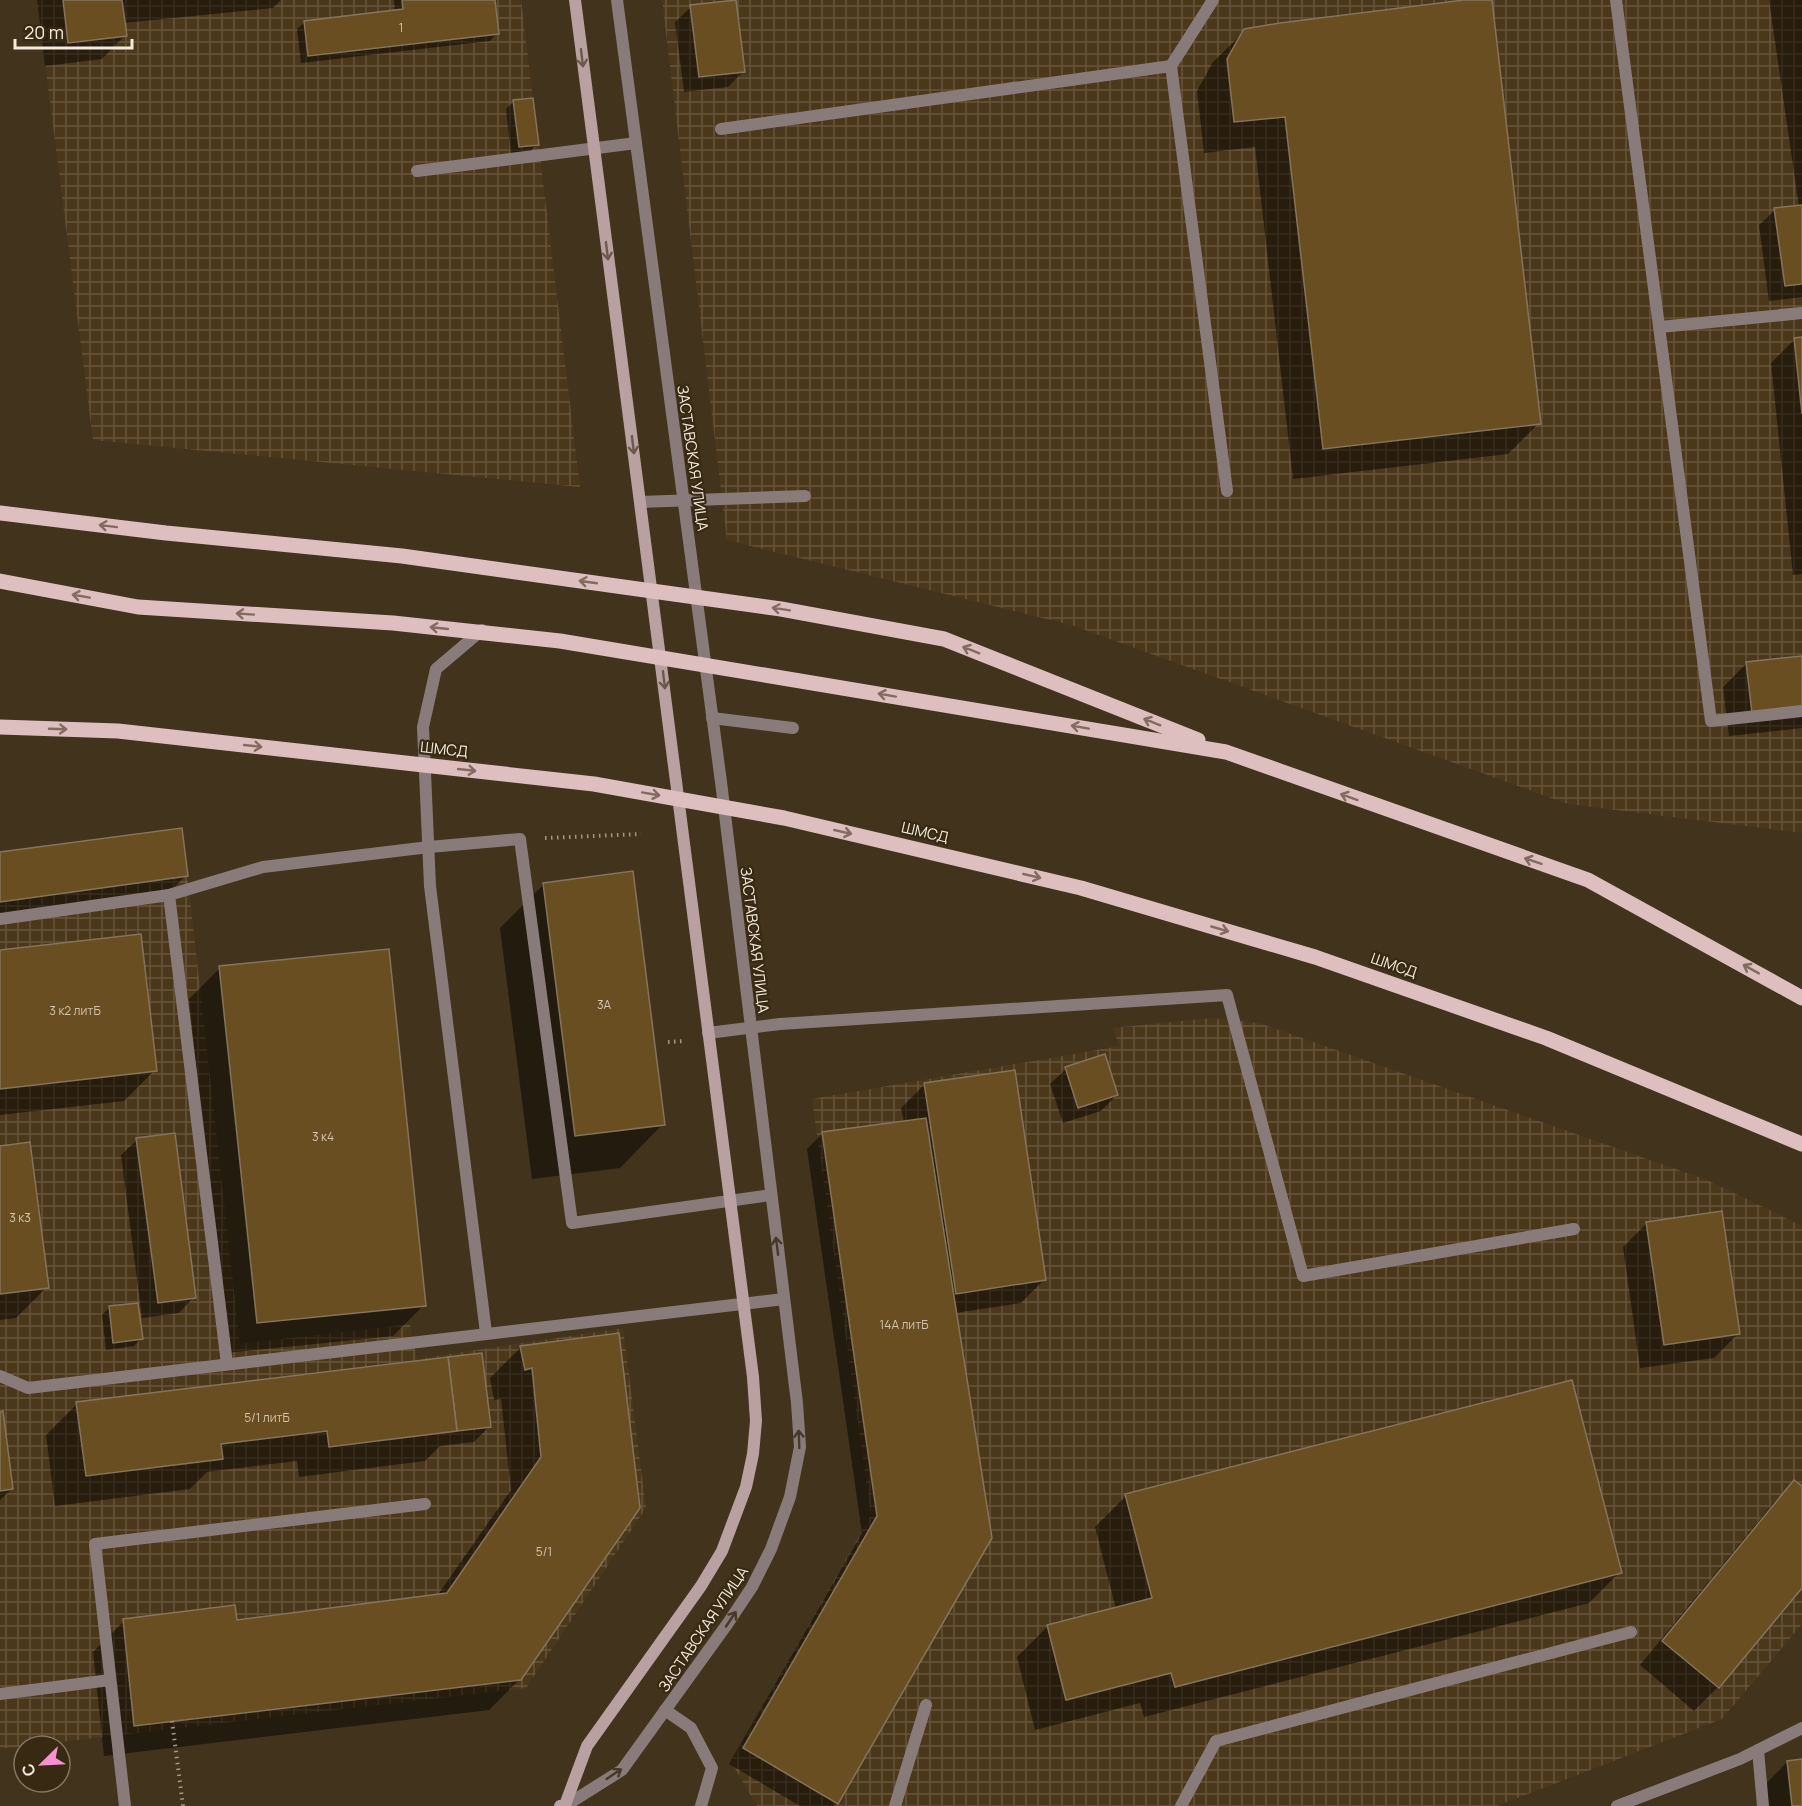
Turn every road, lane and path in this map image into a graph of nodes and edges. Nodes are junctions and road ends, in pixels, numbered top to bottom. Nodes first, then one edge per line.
1 (575, 0) edge
2 (617, 0) edge
3 (1212, 0) edge
4 (1617, 0) edge
5 (1171, 66) junction
6 (721, 129) dead end
7 (636, 143) junction
8 (594, 148) junction
9 (417, 171) dead end
10 (1802, 313) edge
11 (1660, 327) junction
12 (1227, 491) dead end
13 (804, 496) dead end
14 (683, 501) junction
15 (640, 502) junction
16 (0, 513) edge
17 (0, 581) edge
18 (660, 653) junction
19 (1802, 711) edge
20 (712, 718) junction
21 (0, 727) edge
22 (793, 728) dead end
23 (1226, 752) junction
24 (641, 834) dead end
25 (520, 839) junction
26 (429, 847) junction
27 (169, 895) junction
28 (0, 919) edge
29 (1802, 998) edge
30 (751, 1028) junction
31 (708, 1033) junction
32 (1802, 1144) edge
33 (771, 1195) junction
34 (729, 1201) junction
35 (1574, 1229) dead end
36 (784, 1299) junction
37 (743, 1303) junction
38 (486, 1334) junction
39 (227, 1364) junction
40 (0, 1376) edge
41 (425, 1504) dead end
42 (1631, 1632) dead end
43 (110, 1680) junction
44 (0, 1694) edge
45 (926, 1705) dead end
46 (665, 1710) junction
47 (172, 1721) dead end
48 (1802, 1728) edge
49 (1758, 1750) junction
50 (125, 1806) edge
51 (183, 1806) edge
52 (563, 1806) edge
53 (702, 1806) edge
54 (895, 1806) edge
55 (1181, 1806) edge
56 (1617, 1806) edge
57 (1763, 1806) edge

1 -> 8 street, ЗАСТАВСКАЯ УЛИЦА
2 - 7 street, ЗАСТАВСКАЯ УЛИЦА
3 - 5 street
4 - 11 street
5 - 6 street
5 - 12 street
7 - 8 street
7 - 14 street, ЗАСТАВСКАЯ УЛИЦА
8 - 9 street
8 -> 15 street, ЗАСТАВСКАЯ УЛИЦА
10 - 11 street
11 - 19 street
13 - 14 street
14 - 15 street
14 - 20 street, ЗАСТАВСКАЯ УЛИЦА
15 - 18 street, ЗАСТАВСКАЯ УЛИЦА
23 -> 16 main road
23 -> 17 main road
18 - 26 street
18 -> 31 street, ЗАСТАВСКАЯ УЛИЦА
20 - 22 street
20 - 30 street, ЗАСТАВСКАЯ УЛИЦА
21 -> 32 main road, ШМСД
29 -> 23 main road
24 - 25 path
25 - 26 street
25 - 34 street
26 - 27 street
26 - 38 street
27 - 28 street
27 - 39 street
30 - 31 street
30 - 33 street, ЗАСТАВСКАЯ УЛИЦА
30 - 35 street
31 - 34 street, ЗАСТАВСКАЯ УЛИЦА
33 - 34 street
36 -> 33 street, ЗАСТАВСКАЯ УЛИЦА
34 - 37 street, ЗАСТАВСКАЯ УЛИЦА
36 - 37 street
46 -> 36 street, ЗАСТАВСКАЯ УЛИЦА
37 - 38 street
37 - 52 street, ЗАСТАВСКАЯ УЛИЦА
38 - 39 street
39 - 40 street
41 - 43 street
42 - 55 street
43 - 44 street
43 - 50 street
45 - 54 street
52 -> 46 street, ЗАСТАВСКАЯ УЛИЦА
46 - 53 street
47 - 51 path
48 - 49 street
49 - 56 street
49 - 57 street

